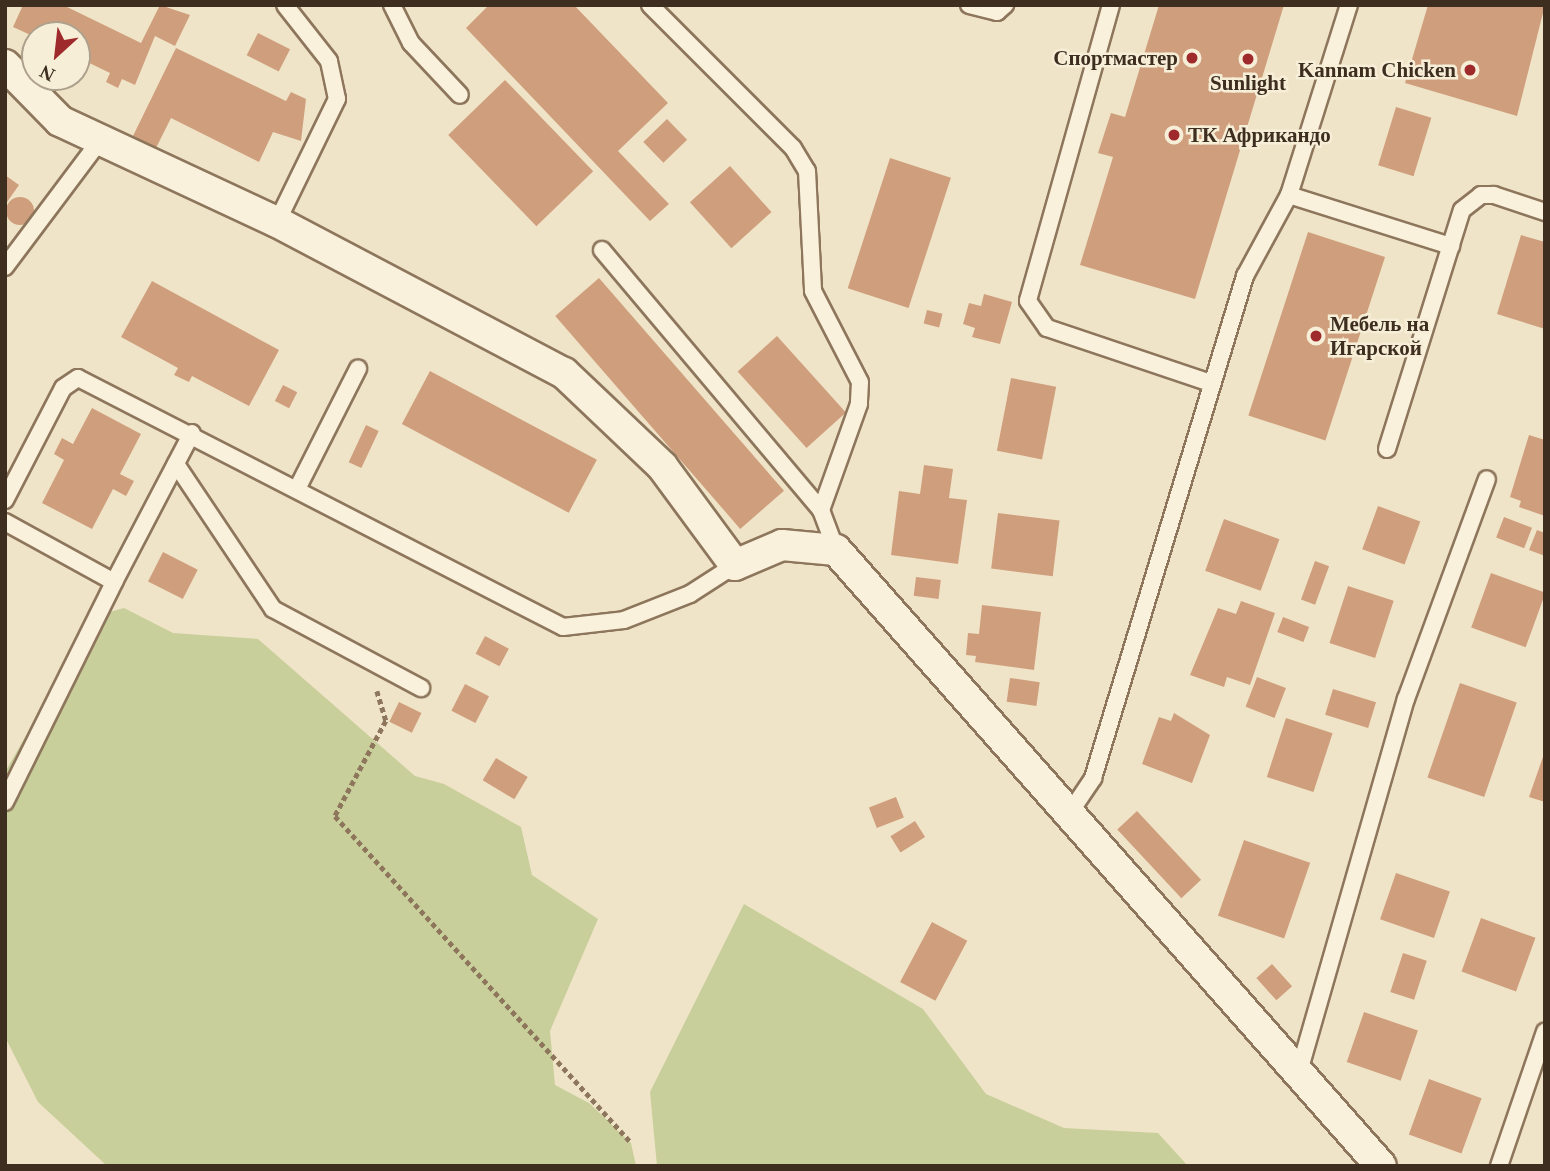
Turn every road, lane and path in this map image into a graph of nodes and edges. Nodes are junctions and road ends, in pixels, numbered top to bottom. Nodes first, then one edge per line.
1 (285, 5) edge
2 (392, 5) edge
3 (650, 5) edge
4 (969, 5) edge
5 (1005, 5) edge
6 (1111, 5) edge
7 (1349, 5) edge
8 (5, 65) edge
9 (460, 95) dead end
10 (99, 142) junction
11 (1289, 195) junction
12 (1545, 212) edge
13 (277, 222) junction
14 (1451, 246) junction
15 (602, 250) dead end
16 (5, 267) edge
17 (358, 369) dead end
18 (1210, 383) junction
19 (192, 433) junction
20 (1387, 449) dead end
21 (176, 464) junction
22 (1487, 479) dead end
23 (297, 489) junction
24 (5, 500) edge
25 (821, 510) junction
26 (5, 522) edge
27 (836, 550) junction
28 (735, 565) junction
29 (114, 582) junction
30 (365, 681) dead end
31 (421, 688) dead end
32 (5, 802) edge
33 (1071, 811) junction
34 (1545, 1032) edge
35 (1300, 1068) junction
36 (631, 1143) dead end
37 (1381, 1166) edge
38 (1499, 1166) edge

1 - 13 lane
2 - 9 lane
3 - 25 lane
4 - 5 lane
6 - 18 lane
7 - 11 lane
8 - 10 street
10 - 13 street
10 - 16 lane
11 - 14 lane
11 - 18 lane
12 - 14 lane
13 - 28 street
14 - 20 lane
15 - 25 lane
17 - 23 lane
18 - 33 lane
19 - 21 lane
19 - 23 lane
19 - 24 lane
21 - 29 lane
21 - 31 lane
22 - 35 lane
23 - 28 lane
25 - 27 lane
26 - 29 lane
27 - 28 street
27 - 33 street
29 - 32 lane
30 - 36 path
33 - 35 street
34 - 38 lane
35 - 37 street

